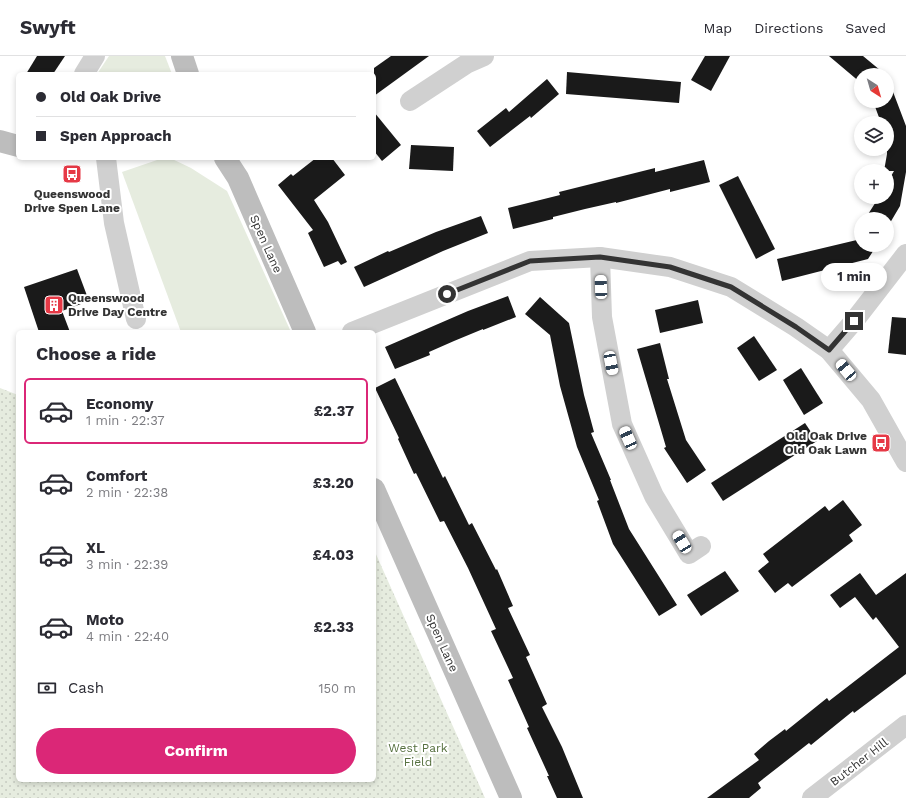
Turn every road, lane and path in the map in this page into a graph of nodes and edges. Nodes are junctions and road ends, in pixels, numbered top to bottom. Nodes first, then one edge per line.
1 (95, 56) edge
2 (182, 56) edge
3 (484, 56) edge
4 (85, 72) edge
5 (187, 72) edge
6 (410, 102) dead end
7 (0, 141) edge
8 (16, 145) edge
9 (106, 160) edge
10 (226, 160) edge
11 (906, 254) edge
12 (600, 257) junction
13 (136, 319) dead end
14 (304, 330) edge
15 (357, 330) edge
16 (829, 350) junction
17 (906, 462) edge
18 (377, 503) edge
19 (701, 546) dead end
20 (906, 726) edge
21 (511, 798) edge
22 (812, 798) edge

1 - 4 street
2 - 5 street
3 - 6 street
7 - 8 street
9 - 13 street
10 - 14 street, Spen Lane
11 - 16 street
12 - 15 street
12 - 16 street
12 - 19 street
16 - 17 street
18 - 21 street, Spen Lane
20 - 22 street, Butcher Hill

